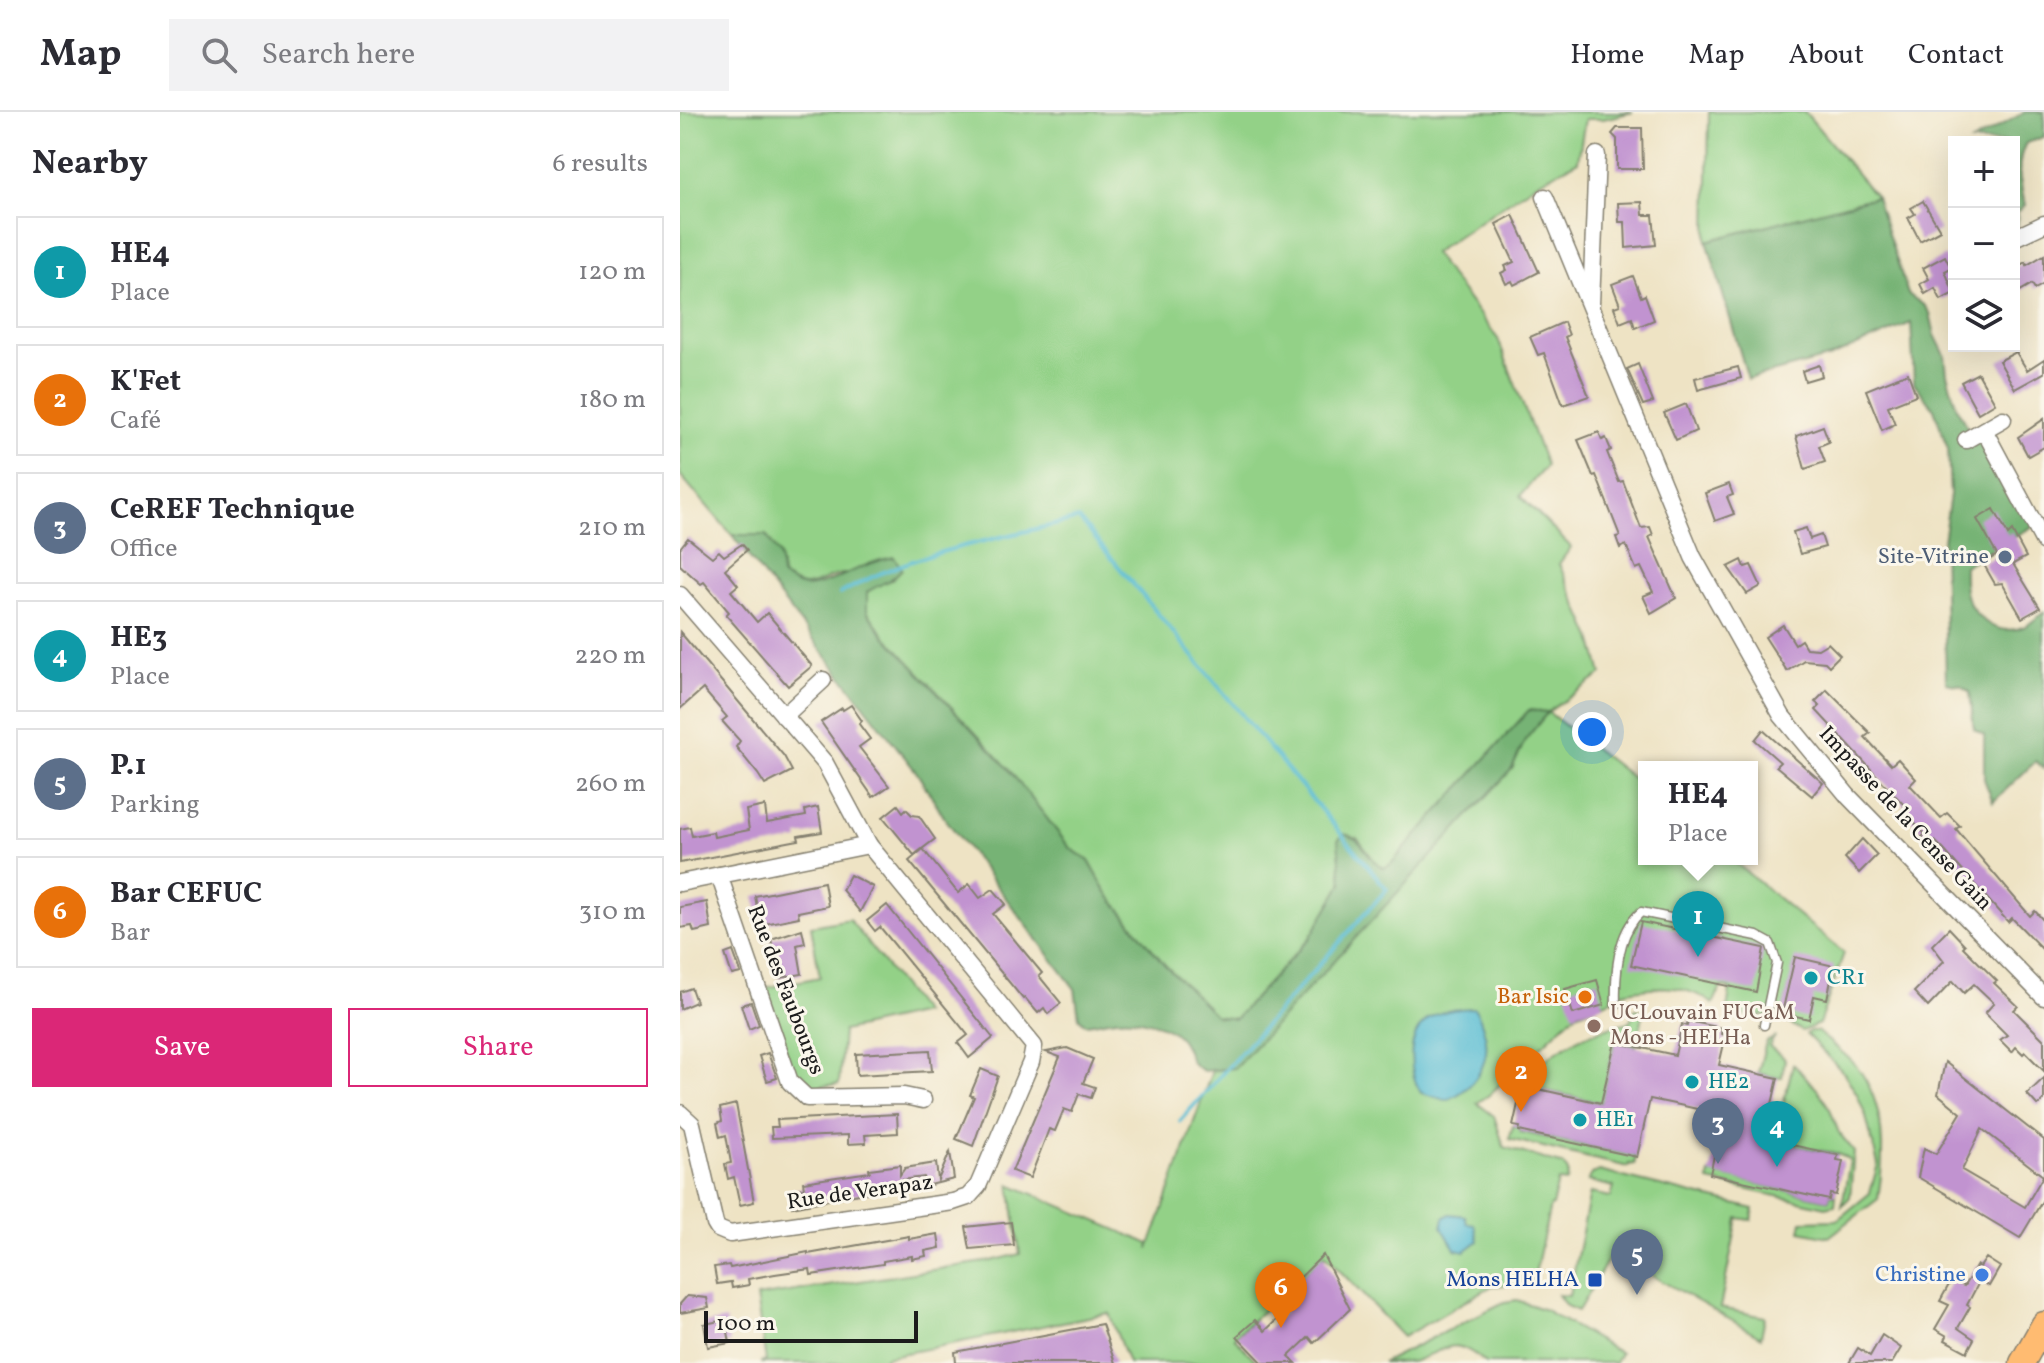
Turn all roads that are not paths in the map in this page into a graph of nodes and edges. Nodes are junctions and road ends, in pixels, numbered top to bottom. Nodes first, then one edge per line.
1 (1597, 155) dead end
2 (1545, 197) dead end
3 (2044, 224) edge
4 (2020, 235) edge
5 (1591, 310) junction
6 (2003, 419) dead end
7 (1984, 430) junction
8 (1966, 440) dead end
9 (2044, 542) edge
10 (680, 595) edge
11 (823, 680) dead end
12 (784, 716) junction
13 (869, 845) junction
14 (719, 875) junction
15 (680, 883) edge
16 (2044, 997) edge
17 (1616, 1005) dead end
18 (1764, 1025) dead end
19 (923, 1100) dead end
20 (680, 1113) edge
21 (2044, 1324) edge
22 (2022, 1363) edge

1 - 5 street, Impasse de la Cense Gain
2 - 5 street, Impasse de la Cense Gain
3 - 4 street
5 - 16 street, Impasse de la Cense Gain
6 - 7 street
7 - 8 street
7 - 9 street
10 - 12 street
11 - 12 street
12 - 13 street
13 - 14 street
13 - 20 street, Rue de Verapaz
14 - 15 street
14 - 19 street, Rue des Faubourgs
17 - 18 lane
21 - 22 main road

